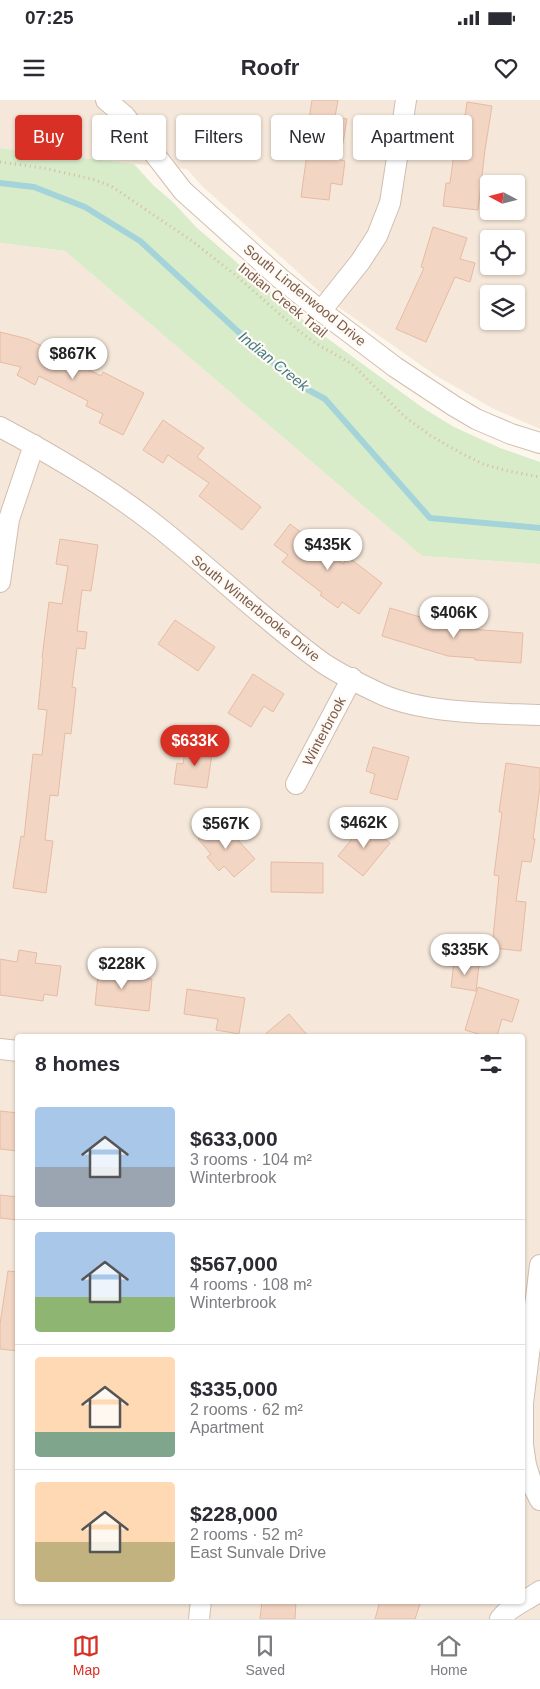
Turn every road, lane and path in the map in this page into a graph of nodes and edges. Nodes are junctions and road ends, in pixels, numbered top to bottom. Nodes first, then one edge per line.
1 (106, 100) edge
2 (406, 100) edge
3 (0, 162) edge
4 (321, 311) junction
5 (0, 427) edge
6 (540, 443) edge
7 (34, 445) junction
8 (540, 477) edge
9 (0, 582) edge
10 (352, 678) junction
11 (540, 715) edge
12 (296, 784) dead end
13 (0, 1049) edge
14 (15, 1051) edge
15 (540, 1265) edge
16 (525, 1387) edge
17 (525, 1454) edge
18 (540, 1500) edge
19 (540, 1591) edge
20 (525, 1601) edge
21 (201, 1604) edge
22 (520, 1604) edge
23 (199, 1619) edge
24 (500, 1619) edge

1 - 4 street, South Lindenwood Drive
2 - 4 street
3 - 8 path, Indian Creek Trail
4 - 6 street, South Lindenwood Drive
5 - 7 street, South Winterbrooke Drive
7 - 9 street
7 - 10 street, South Winterbrooke Drive
10 - 11 street, South Winterbrooke Drive
10 - 12 street, Winterbrook
13 - 14 street
15 - 16 street
17 - 18 street
19 - 20 street
21 - 23 street
22 - 24 street

